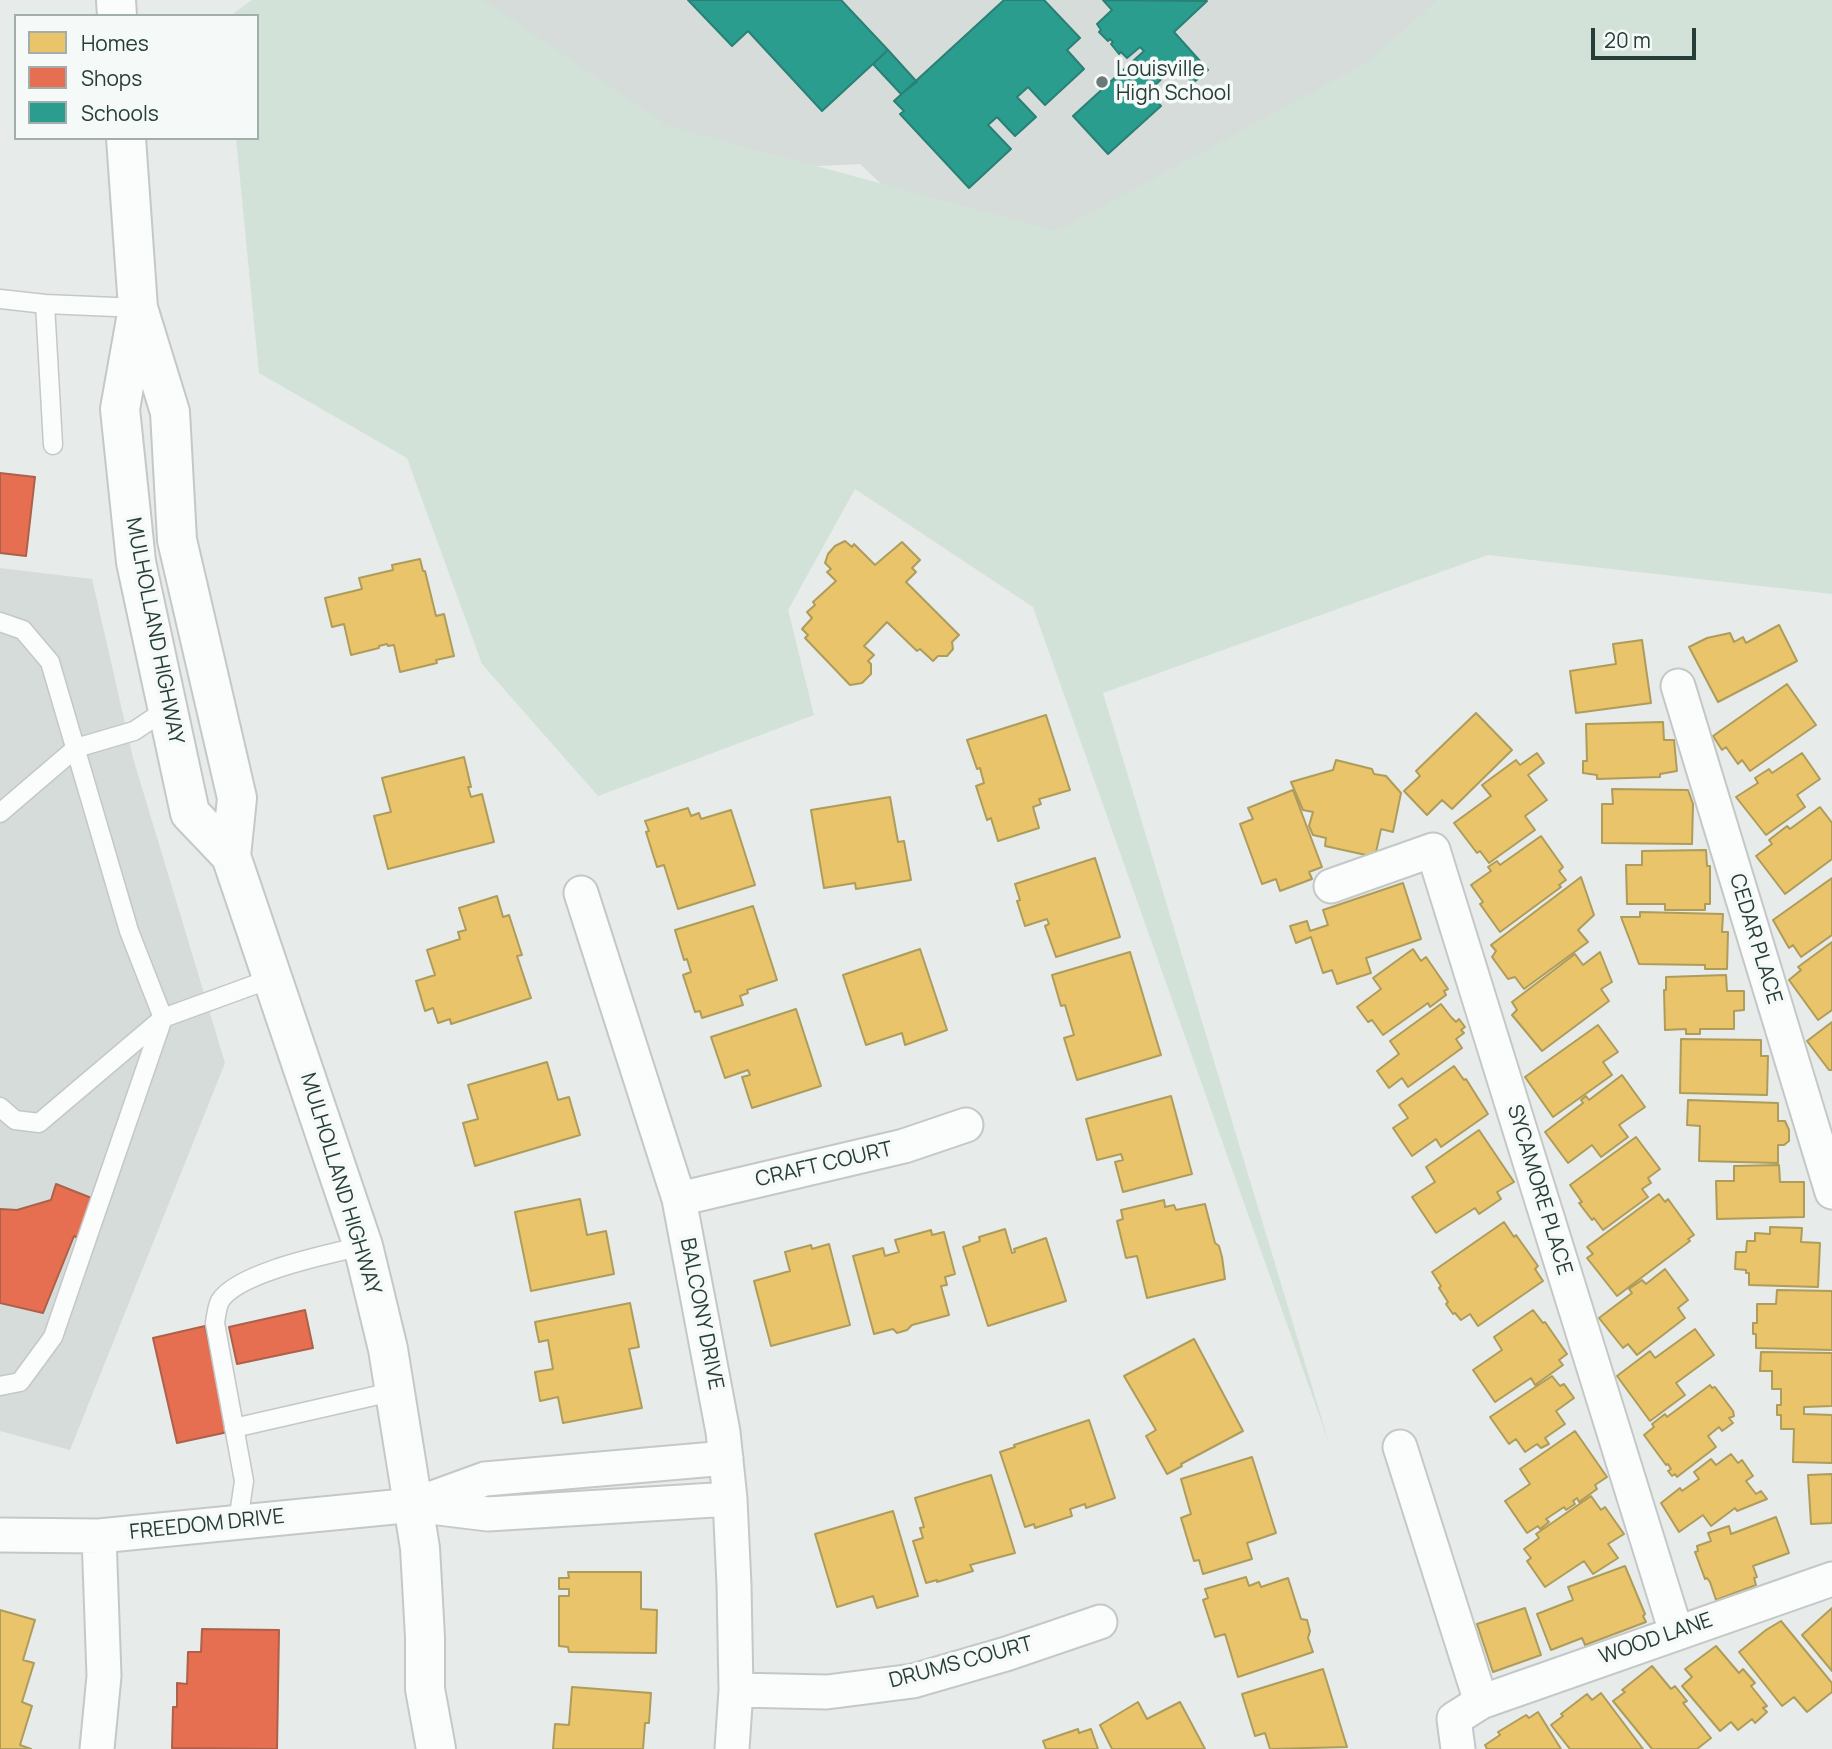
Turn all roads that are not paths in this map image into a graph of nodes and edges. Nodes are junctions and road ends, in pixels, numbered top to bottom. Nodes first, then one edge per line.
1 (126, 140) edge
2 (0, 299) edge
3 (45, 304) junction
4 (138, 308) junction
5 (53, 445) dead end
6 (0, 622) edge
7 (1678, 686) dead end
8 (167, 709) junction
9 (76, 748) junction
10 (0, 813) edge
11 (231, 856) junction
12 (1331, 886) dead end
13 (581, 893) dead end
14 (273, 978) junction
15 (163, 1017) junction
16 (0, 1107) edge
17 (966, 1125) dead end
18 (1832, 1192) edge
19 (680, 1199) junction
20 (363, 1246) junction
21 (0, 1386) edge
22 (396, 1391) junction
23 (234, 1429) junction
24 (1400, 1447) dead end
25 (726, 1458) junction
26 (730, 1499) junction
27 (414, 1505) junction
28 (238, 1522) junction
29 (0, 1535) edge
30 (99, 1535) junction
31 (1832, 1578) edge
32 (1100, 1622) dead end
33 (1676, 1632) junction
34 (425, 1689) junction
35 (736, 1690) junction
36 (1481, 1702) junction
37 (97, 1749) edge
38 (407, 1749) edge
39 (436, 1749) edge
40 (732, 1749) edge
41 (1458, 1749) edge

1 - 4 main road, MULHOLLAND HIGHWAY
2 - 3 lane
3 - 4 lane
3 - 5 lane
4 - 8 main road, MULHOLLAND HIGHWAY
4 - 11 main road, MULHOLLAND HIGHWAY
6 - 9 lane
7 - 18 street, CEDAR PLACE
8 - 9 lane
8 - 11 main road, MULHOLLAND HIGHWAY
9 - 10 lane
9 - 15 lane
11 - 14 main road, MULHOLLAND HIGHWAY
12 - 33 street, SYCAMORE PLACE
13 - 19 street, BALCONY DRIVE
14 - 15 lane
14 - 20 main road, MULHOLLAND HIGHWAY
15 - 16 lane
15 - 21 lane
17 - 19 street, CRAFT COURT
19 - 25 street, BALCONY DRIVE
20 - 22 main road, MULHOLLAND HIGHWAY
20 - 23 lane
22 - 23 lane
22 - 27 main road, MULHOLLAND HIGHWAY
23 - 28 lane
24 - 36 street
25 - 26 street, BALCONY DRIVE
25 - 27 street, FREEDOM DRIVE
26 - 27 street, FREEDOM DRIVE
26 - 35 street, BALCONY DRIVE
27 - 28 street, FREEDOM DRIVE
27 - 34 main road, MULHOLLAND HIGHWAY
28 - 30 street, FREEDOM DRIVE
29 - 30 street, FREEDOM DRIVE
30 - 37 street
31 - 33 street, WOOD LANE
32 - 35 street, DRUMS COURT
33 - 36 street, WOOD LANE
34 - 38 main road, MULHOLLAND HIGHWAY
34 - 39 main road, MULHOLLAND HIGHWAY
35 - 40 street, BALCONY DRIVE
36 - 41 street, WOOD LANE

